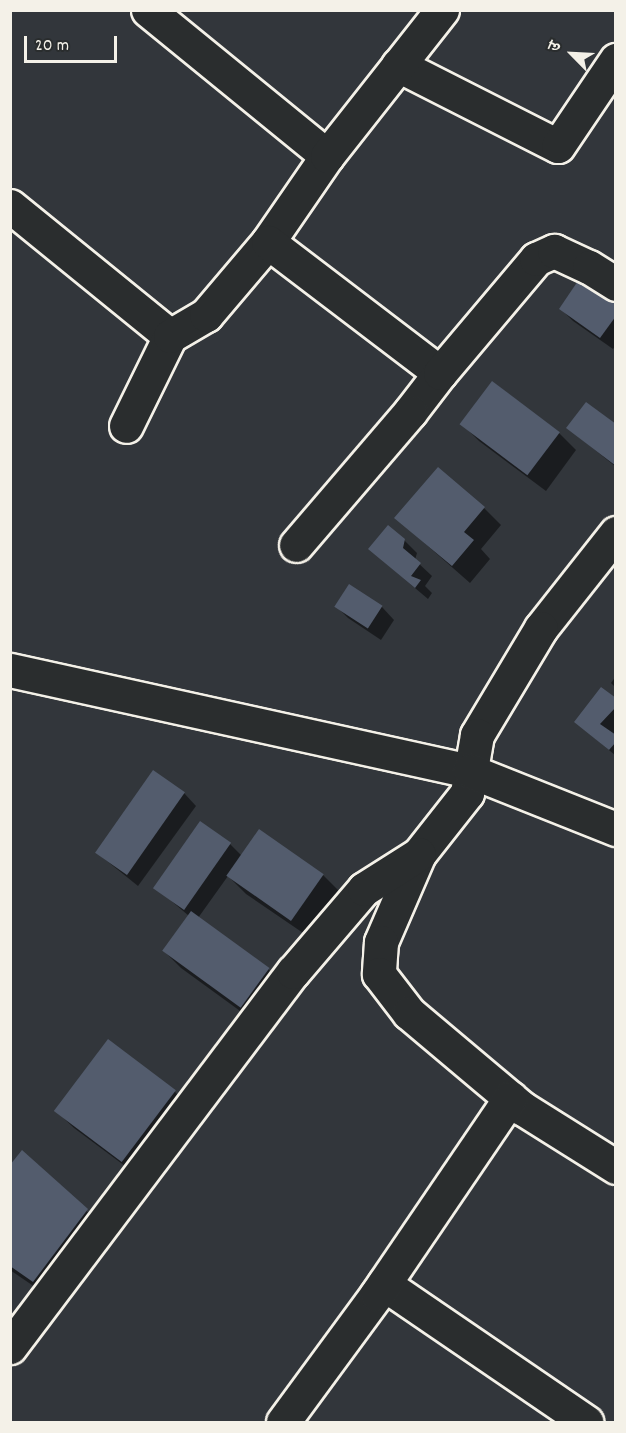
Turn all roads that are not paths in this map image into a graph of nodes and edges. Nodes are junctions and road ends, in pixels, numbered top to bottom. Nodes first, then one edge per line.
1 (148, 10) edge
2 (442, 10) edge
3 (615, 60) edge
4 (398, 65) junction
5 (327, 156) junction
6 (10, 206) edge
7 (268, 242) junction
8 (615, 284) edge
9 (170, 336) junction
10 (440, 373) junction
11 (126, 426) dead end
12 (615, 533) edge
13 (296, 545) dead end
14 (10, 670) edge
15 (470, 771) junction
16 (615, 829) edge
17 (419, 854) junction
18 (510, 1098) junction
19 (615, 1167) edge
20 (384, 1284) junction
21 (10, 1347) edge
22 (283, 1422) edge
23 (586, 1422) edge

1 - 5 street
2 - 4 street
3 - 4 street
4 - 5 street
5 - 7 street
6 - 9 street
7 - 9 street
7 - 10 street
8 - 10 street
9 - 11 street
10 - 13 street
12 - 15 street
14 - 15 street
15 - 16 street
15 - 17 street
17 - 18 street
17 - 21 street
18 - 19 street
18 - 20 street
20 - 22 street
20 - 23 street

